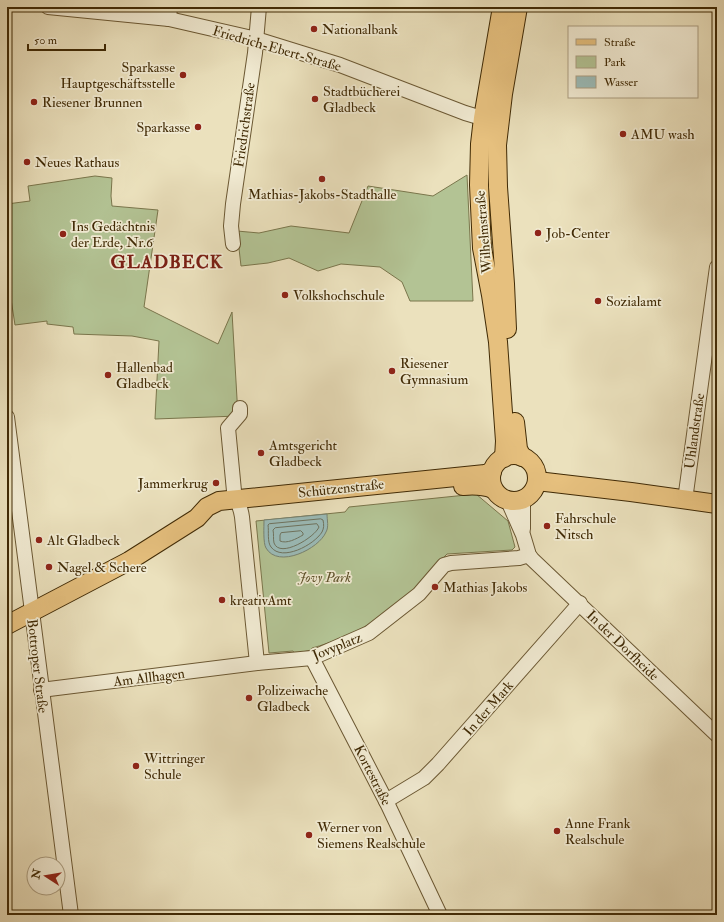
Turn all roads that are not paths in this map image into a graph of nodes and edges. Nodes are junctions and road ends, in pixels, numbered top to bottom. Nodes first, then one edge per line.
1 (48, 7) edge
2 (259, 7) edge
3 (502, 7) edge
4 (518, 7) edge
5 (170, 13) edge
6 (256, 39) junction
7 (491, 120) junction
8 (234, 244) dead end
9 (717, 267) edge
10 (712, 338) edge
11 (240, 408) dead end
12 (7, 417) edge
13 (522, 456) junction
14 (504, 458) junction
15 (492, 480) junction
16 (537, 482) junction
17 (516, 500) junction
18 (685, 500) junction
19 (238, 504) junction
20 (717, 504) edge
21 (529, 555) junction
22 (580, 603) junction
23 (31, 612) junction
24 (7, 625) edge
25 (312, 658) junction
26 (257, 663) junction
27 (41, 690) junction
28 (713, 731) edge
29 (386, 800) junction
30 (71, 915) edge
31 (440, 915) edge

1 - 5 street, Friedrich-Ebert-Straße
2 - 6 street, Friedrichstraße
3 - 7 main road, Wilhelmstraße
4 - 7 main road, Wilhelmstraße
5 - 6 street, Friedrich-Ebert-Straße
6 - 7 street, Friedrich-Ebert-Straße
6 - 8 street, Friedrichstraße
7 - 13 main road, Wilhelmstraße
7 - 14 main road, Wilhelmstraße
9 - 10 street, Uhlandstraße
10 - 18 street, Uhlandstraße
11 - 19 street
12 - 23 street, Bottroper Straße
13 - 14 main road
13 - 16 main road
14 - 15 main road
15 - 17 main road
15 - 19 main road, Schützenstraße
16 - 17 main road
16 - 18 main road
17 - 21 street
18 - 20 main road
19 - 23 main road, Schützenstraße
19 - 26 street
21 - 22 street, In der Dorfheide
21 - 25 street, Jovyplatz
22 - 28 street, In der Dorfheide
22 - 29 street, In der Mark
23 - 24 main road, Schützenstraße
23 - 27 street, Bottroper Straße
25 - 26 street, Jovyplatz
25 - 29 street, Kortestraße
26 - 27 street, Am Allhagen
27 - 30 street, Bottroper Straße
29 - 31 street, Kortestraße

